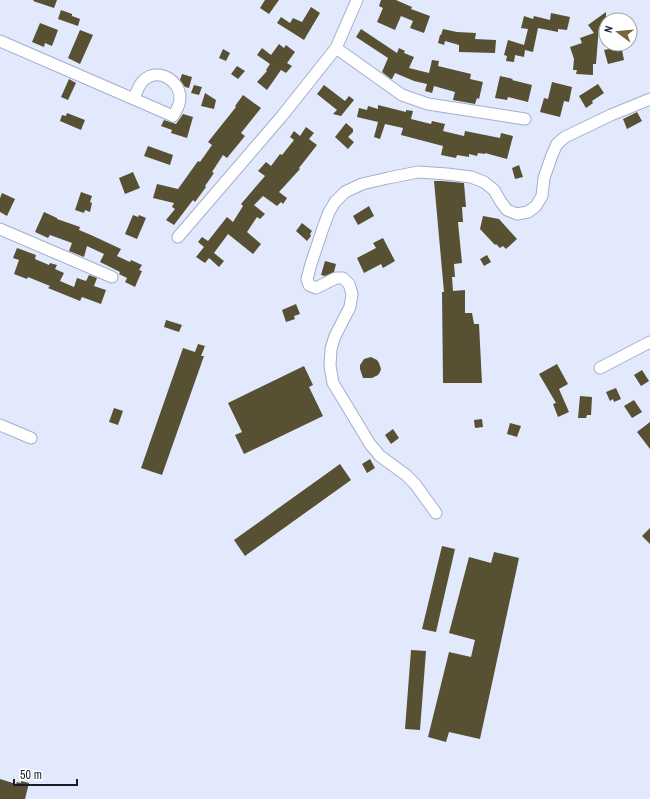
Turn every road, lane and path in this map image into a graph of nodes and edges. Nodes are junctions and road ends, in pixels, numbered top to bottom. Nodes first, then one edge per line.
1 (357, 0) edge
2 (0, 41) edge
3 (336, 48) junction
4 (134, 99) dead end
5 (650, 99) edge
6 (525, 119) dead end
7 (0, 229) edge
8 (178, 237) dead end
9 (112, 277) dead end
10 (650, 342) edge
11 (600, 368) dead end
12 (0, 425) edge
13 (31, 438) dead end
14 (436, 513) dead end

1 - 3 street
2 - 4 street
3 - 6 street
3 - 8 street
5 - 14 street
7 - 9 street
10 - 11 street
12 - 13 street

